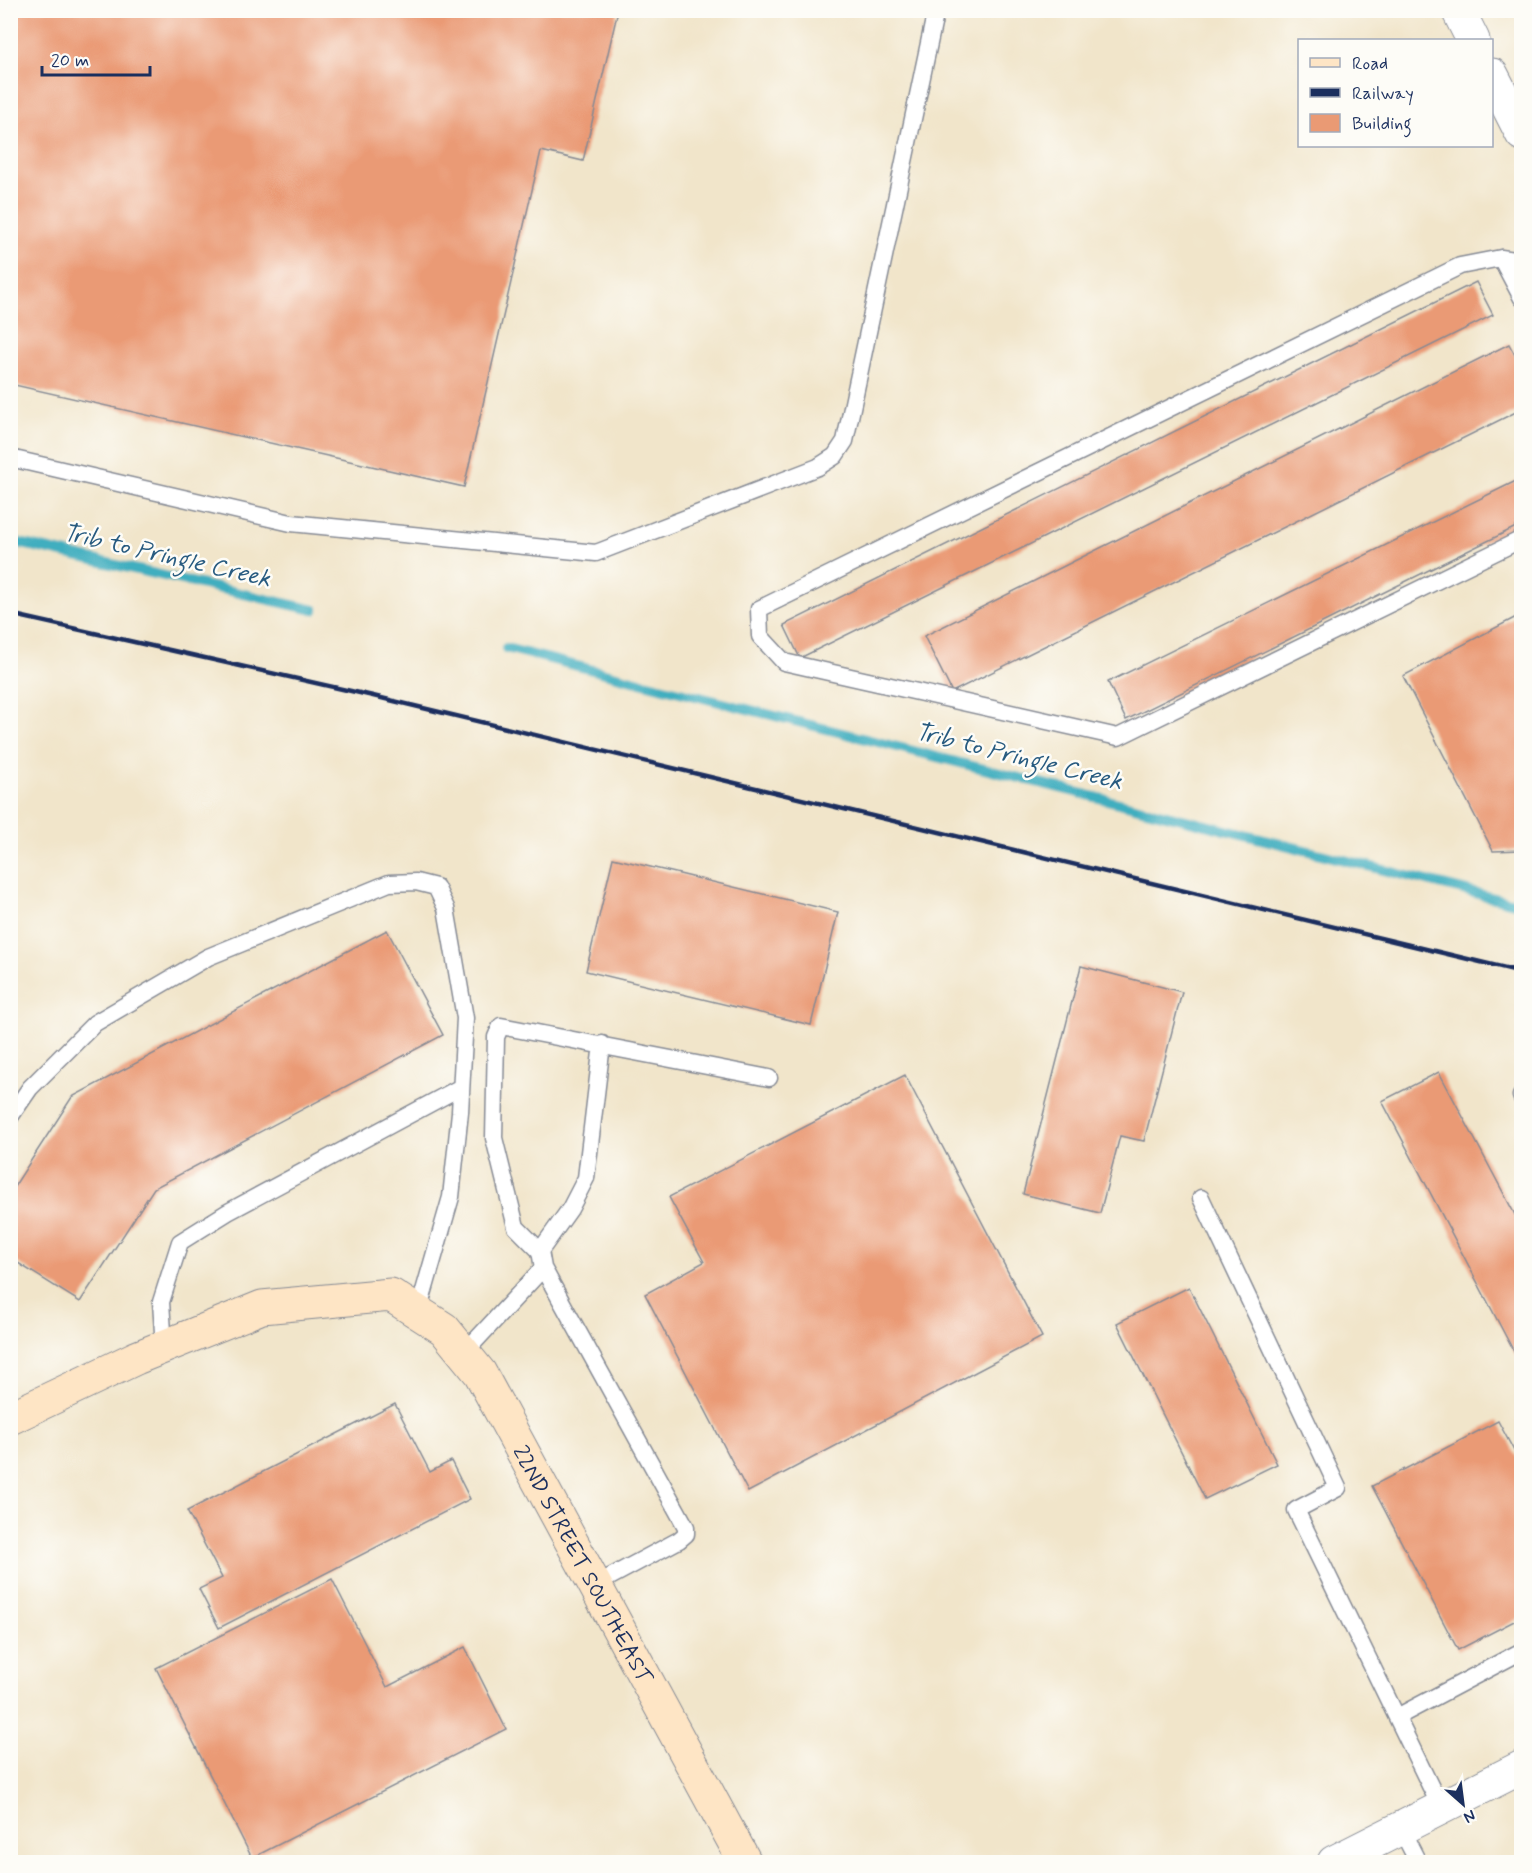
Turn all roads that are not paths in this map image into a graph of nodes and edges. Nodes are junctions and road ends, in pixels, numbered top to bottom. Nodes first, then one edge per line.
1 (936, 10) edge
2 (1458, 10) edge
3 (1472, 39) edge
4 (1493, 79) edge
5 (1521, 134) edge
6 (1501, 258) junction
7 (1521, 261) edge
8 (1521, 298) edge
9 (10, 459) edge
10 (1521, 539) edge
11 (602, 1044) junction
12 (769, 1078) dead end
13 (461, 1087) junction
14 (10, 1117) edge
15 (1201, 1198) dead end
16 (541, 1259) junction
17 (405, 1304) junction
18 (164, 1347) junction
19 (464, 1353) junction
20 (10, 1418) edge
21 (595, 1585) junction
22 (1521, 1651) edge
23 (1397, 1717) junction
24 (1521, 1767) edge
25 (1441, 1808) junction
26 (1401, 1829) junction
27 (745, 1863) edge
28 (1334, 1863) edge
29 (1418, 1863) edge

1 - 9 lane
2 - 3 street
4 - 5 street
6 - 7 lane
6 - 8 lane
6 - 10 lane
11 - 12 lane
11 - 16 lane
11 - 16 lane
13 - 14 lane
13 - 17 lane
13 - 18 lane
15 - 23 lane
16 - 19 lane
16 - 21 lane
17 - 18 street
17 - 19 street, 22ND STREET SOUTHEAST
18 - 20 street
19 - 21 street, 22ND STREET SOUTHEAST
21 - 27 street, 22ND STREET SOUTHEAST
22 - 23 lane
23 - 25 lane
24 - 25 street
25 - 26 street
26 - 28 street
26 - 29 lane

